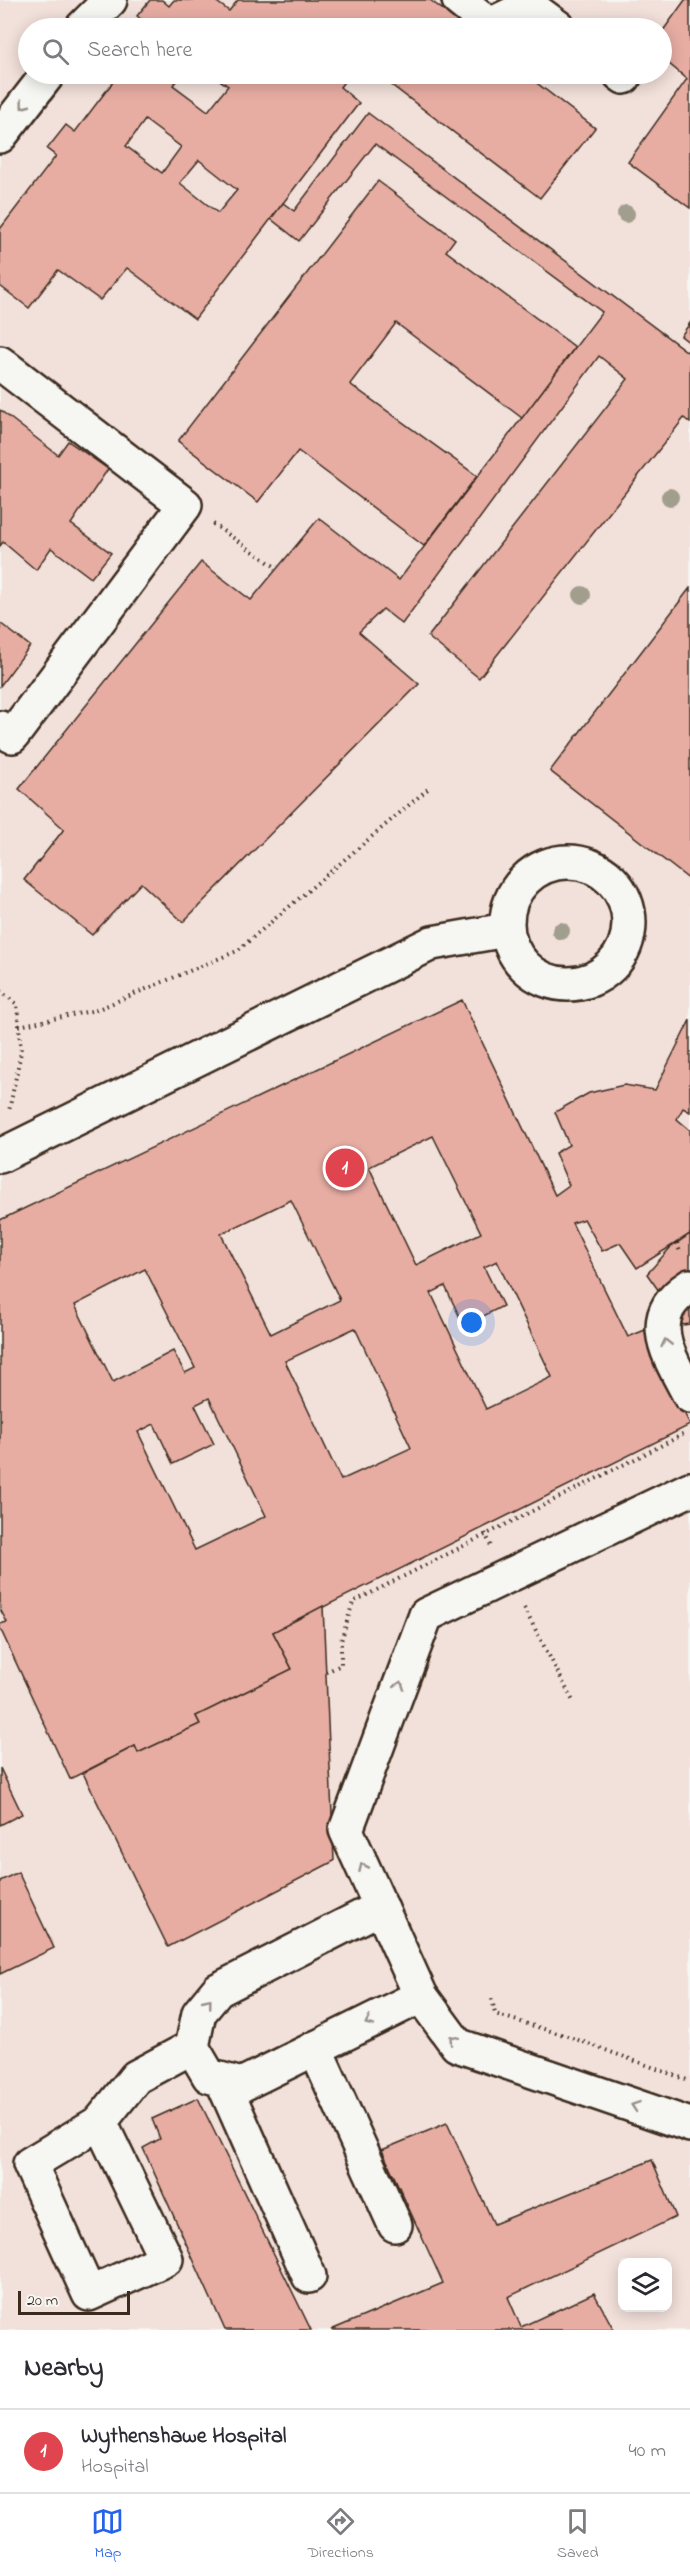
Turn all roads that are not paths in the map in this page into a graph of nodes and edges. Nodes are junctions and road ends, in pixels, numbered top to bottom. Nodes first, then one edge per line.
1 (110, 0) edge
2 (459, 0) edge
3 (92, 18) edge
4 (480, 18) edge
5 (506, 18) edge
6 (545, 18) edge
7 (40, 84) edge
8 (0, 136) edge
9 (0, 363) edge
10 (4, 739) edge
11 (506, 930) dead end
12 (0, 1156) edge
13 (690, 1286) edge
14 (690, 1396) edge
15 (690, 1489) edge
16 (381, 1907) junction
17 (421, 1996) junction
18 (192, 2047) junction
19 (315, 2048) junction
20 (222, 2080) junction
21 (100, 2122) junction
22 (690, 2125) edge
23 (395, 2225) dead end
24 (309, 2276) dead end

1 - 3 lane
2 - 4 lane
5 - 6 lane
7 -> 8 lane
9 - 10 lane
11 - 12 lane
14 -> 13 lane
16 -> 15 lane
16 - 17 lane
18 -> 16 lane
17 -> 19 lane
22 -> 17 lane
18 - 20 lane
18 - 21 lane
19 - 20 lane
19 - 23 lane
20 - 24 lane
21 - 21 lane

